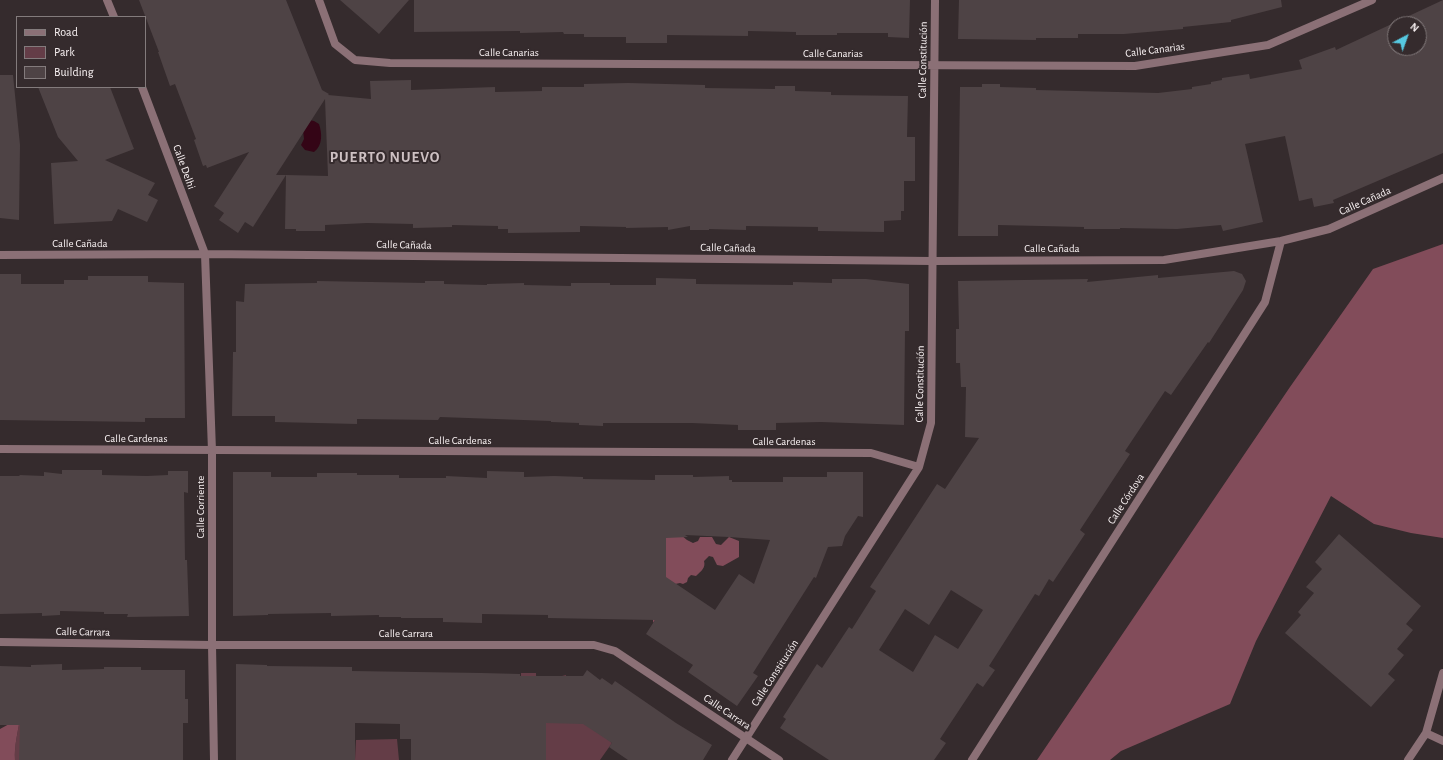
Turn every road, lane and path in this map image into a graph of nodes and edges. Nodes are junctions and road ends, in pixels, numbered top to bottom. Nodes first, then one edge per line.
1 (107, 0) edge
2 (319, 0) edge
3 (935, 0) edge
4 (1372, 0) edge
5 (114, 16) edge
6 (934, 65) junction
7 (142, 88) edge
8 (1443, 178) edge
9 (1281, 241) junction
10 (205, 254) junction
11 (0, 255) edge
12 (932, 261) junction
13 (0, 449) edge
14 (212, 450) junction
15 (919, 467) junction
16 (0, 642) edge
17 (212, 645) junction
18 (1443, 673) edge
19 (1426, 733) junction
20 (746, 738) junction
21 (1443, 741) edge
22 (214, 760) edge
23 (732, 760) edge
24 (779, 760) edge
25 (972, 760) edge
26 (1408, 760) edge

1 - 5 street
2 - 6 street, Calle Canarias
3 - 6 street, Calle Constitución
4 - 6 street, Calle Canarias
6 - 12 street, Calle Constitución
7 - 10 street, Calle Delhi
8 - 9 street, Calle Cañada
9 - 12 street, Calle Cañada
9 - 25 street, Calle Córdova
10 - 11 street, Calle Cañada
10 - 12 street, Calle Cañada
10 - 14 street, Calle Corriente
12 - 15 street, Calle Constitución
13 - 14 street, Calle Cardenas
14 - 15 street, Calle Cardenas
14 - 17 street, Calle Corriente
15 - 20 street, Calle Constitución
16 - 17 street, Calle Carrara
17 - 20 street, Calle Carrara
17 - 22 street, Calle Corriente
18 - 19 street
19 - 21 street
19 - 26 street
20 - 23 street, Calle Constitución
20 - 24 street, Calle Carrara

